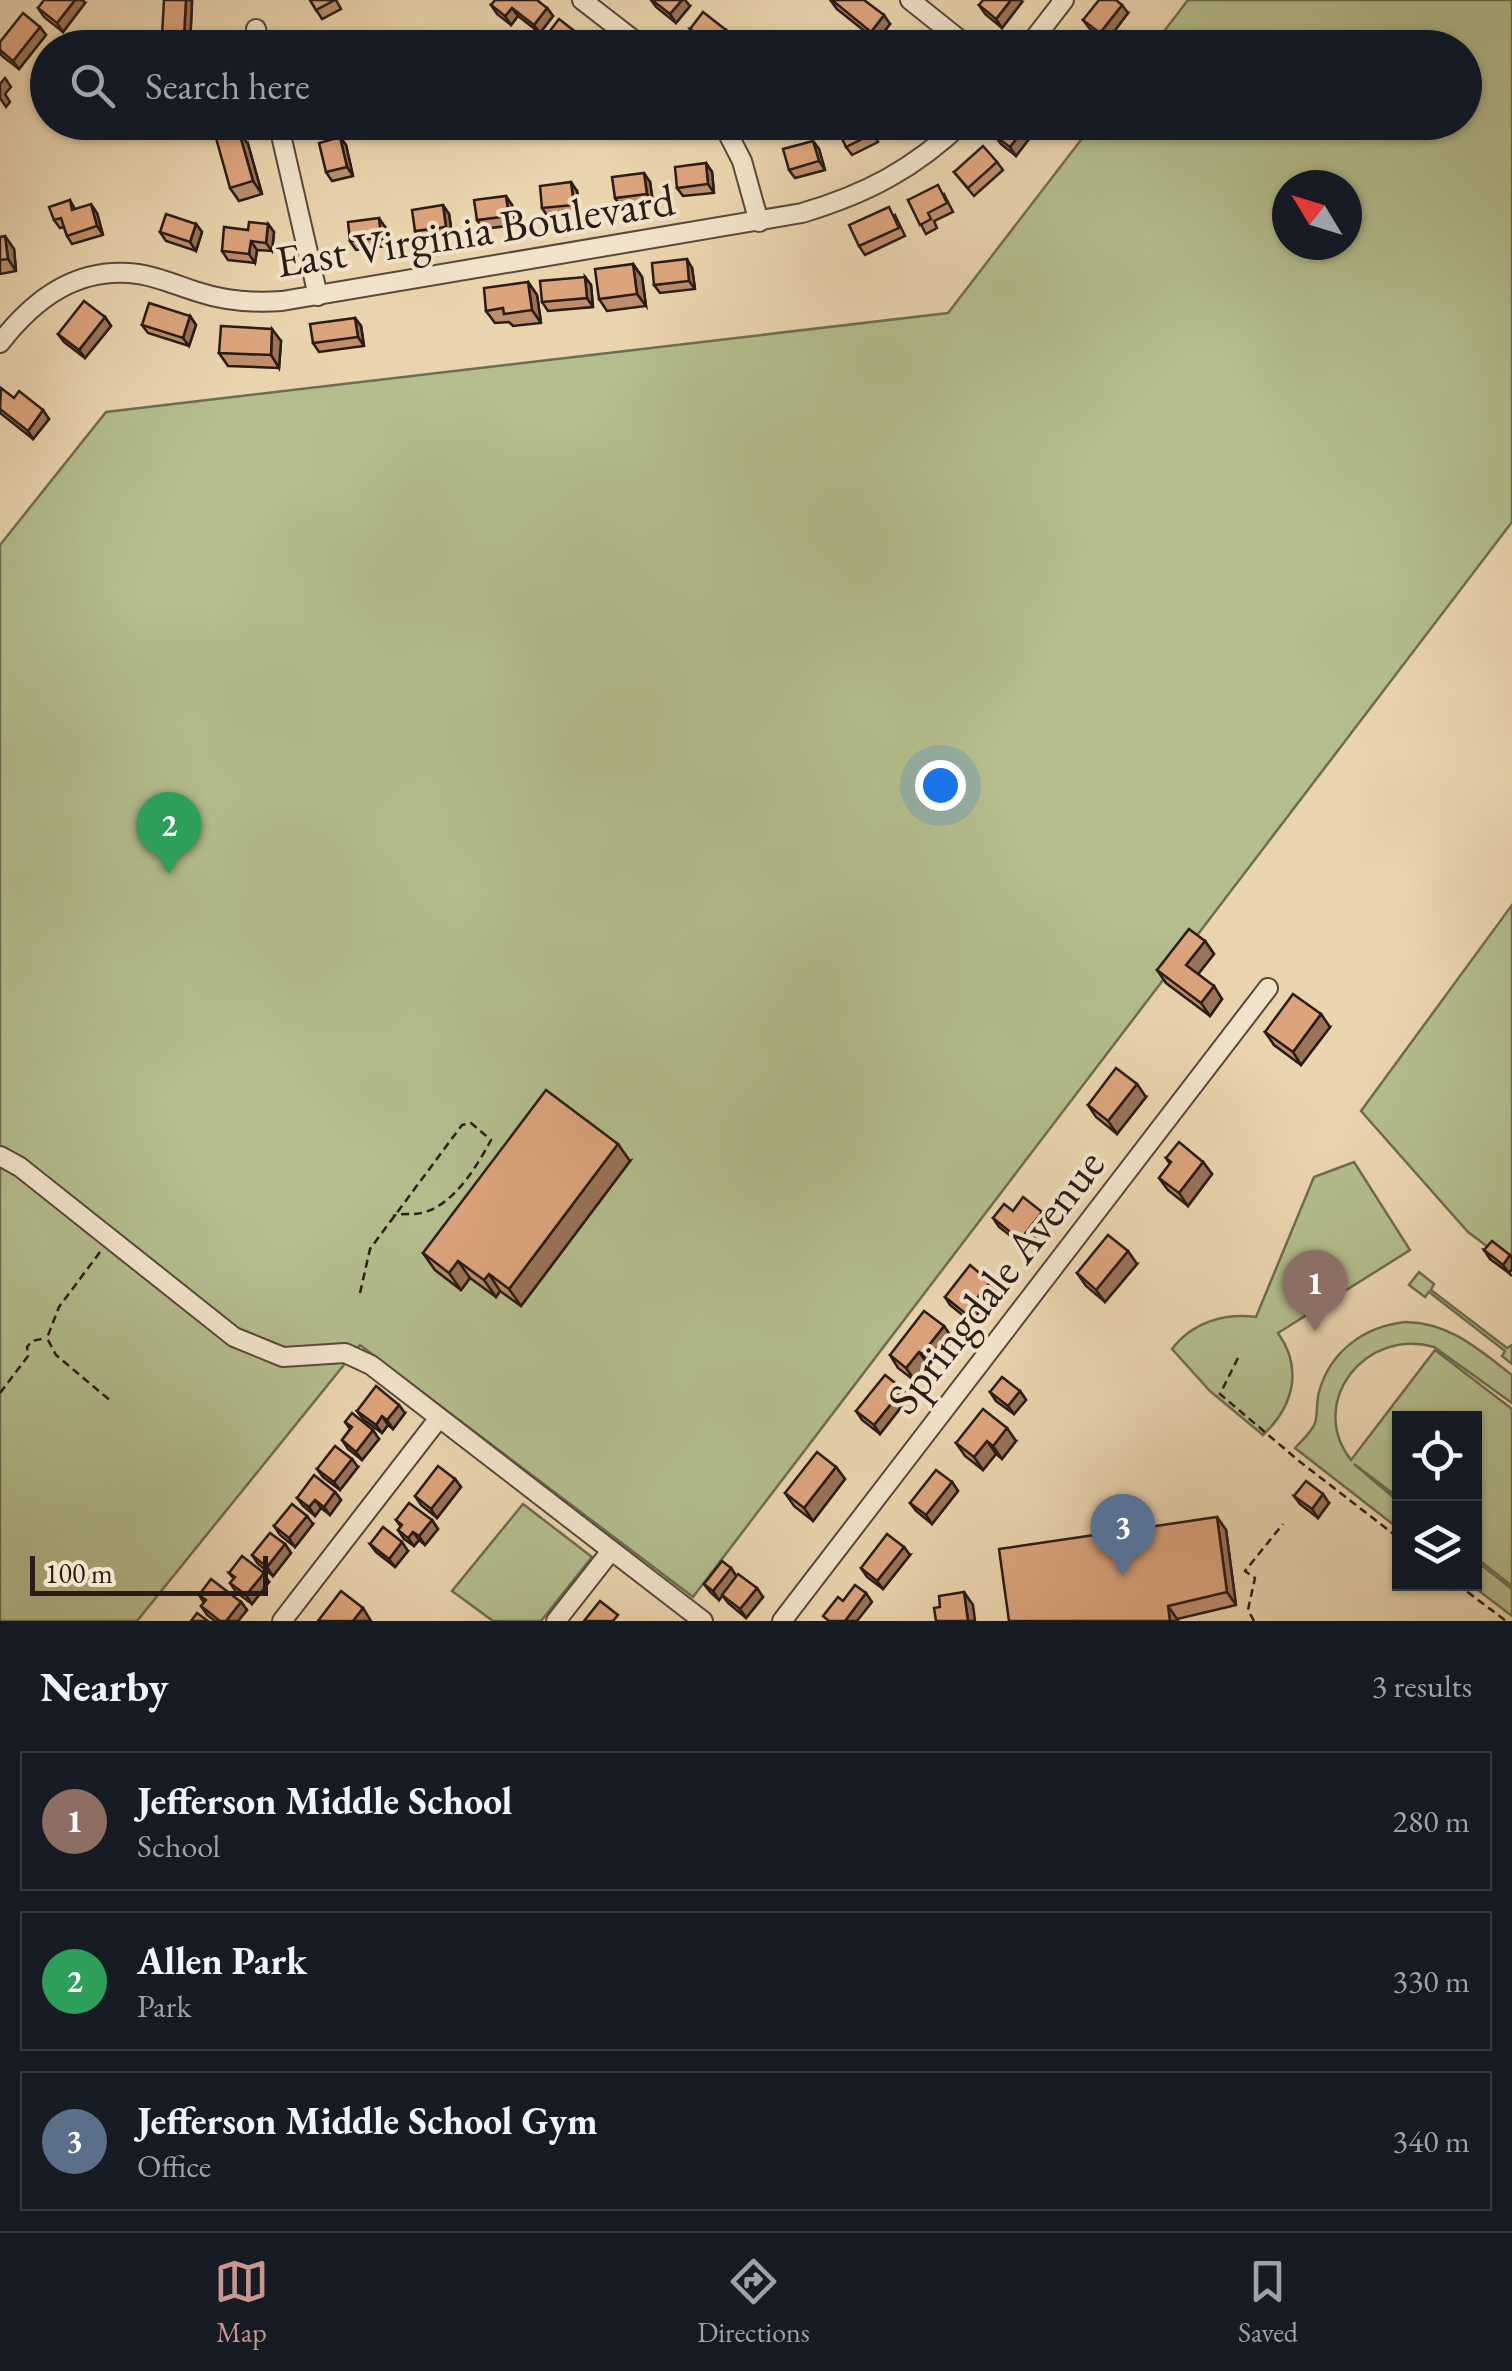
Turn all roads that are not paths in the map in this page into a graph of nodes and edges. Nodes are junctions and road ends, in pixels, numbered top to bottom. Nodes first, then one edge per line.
1 (582, 0) edge
2 (910, 0) edge
3 (1064, 0) edge
4 (621, 30) edge
5 (948, 30) edge
6 (1041, 30) edge
7 (282, 140) edge
8 (731, 140) edge
9 (943, 140) edge
10 (760, 222) junction
11 (318, 296) junction
12 (1, 341) edge
13 (1268, 988) dead end
14 (0, 1156) edge
15 (439, 1418) junction
16 (611, 1551) junction
17 (282, 1621) edge
18 (556, 1621) edge
19 (703, 1621) edge
20 (782, 1621) edge

1 - 4 street
2 - 5 street
3 - 6 street
7 - 11 street
8 - 10 street
9 - 10 street, East Virginia Boulevard
10 - 11 street, East Virginia Boulevard
11 - 12 street, East Virginia Boulevard
13 - 20 street, Springdale Avenue
14 - 15 street
15 - 16 street
15 - 17 street
16 - 18 street
16 - 19 street

